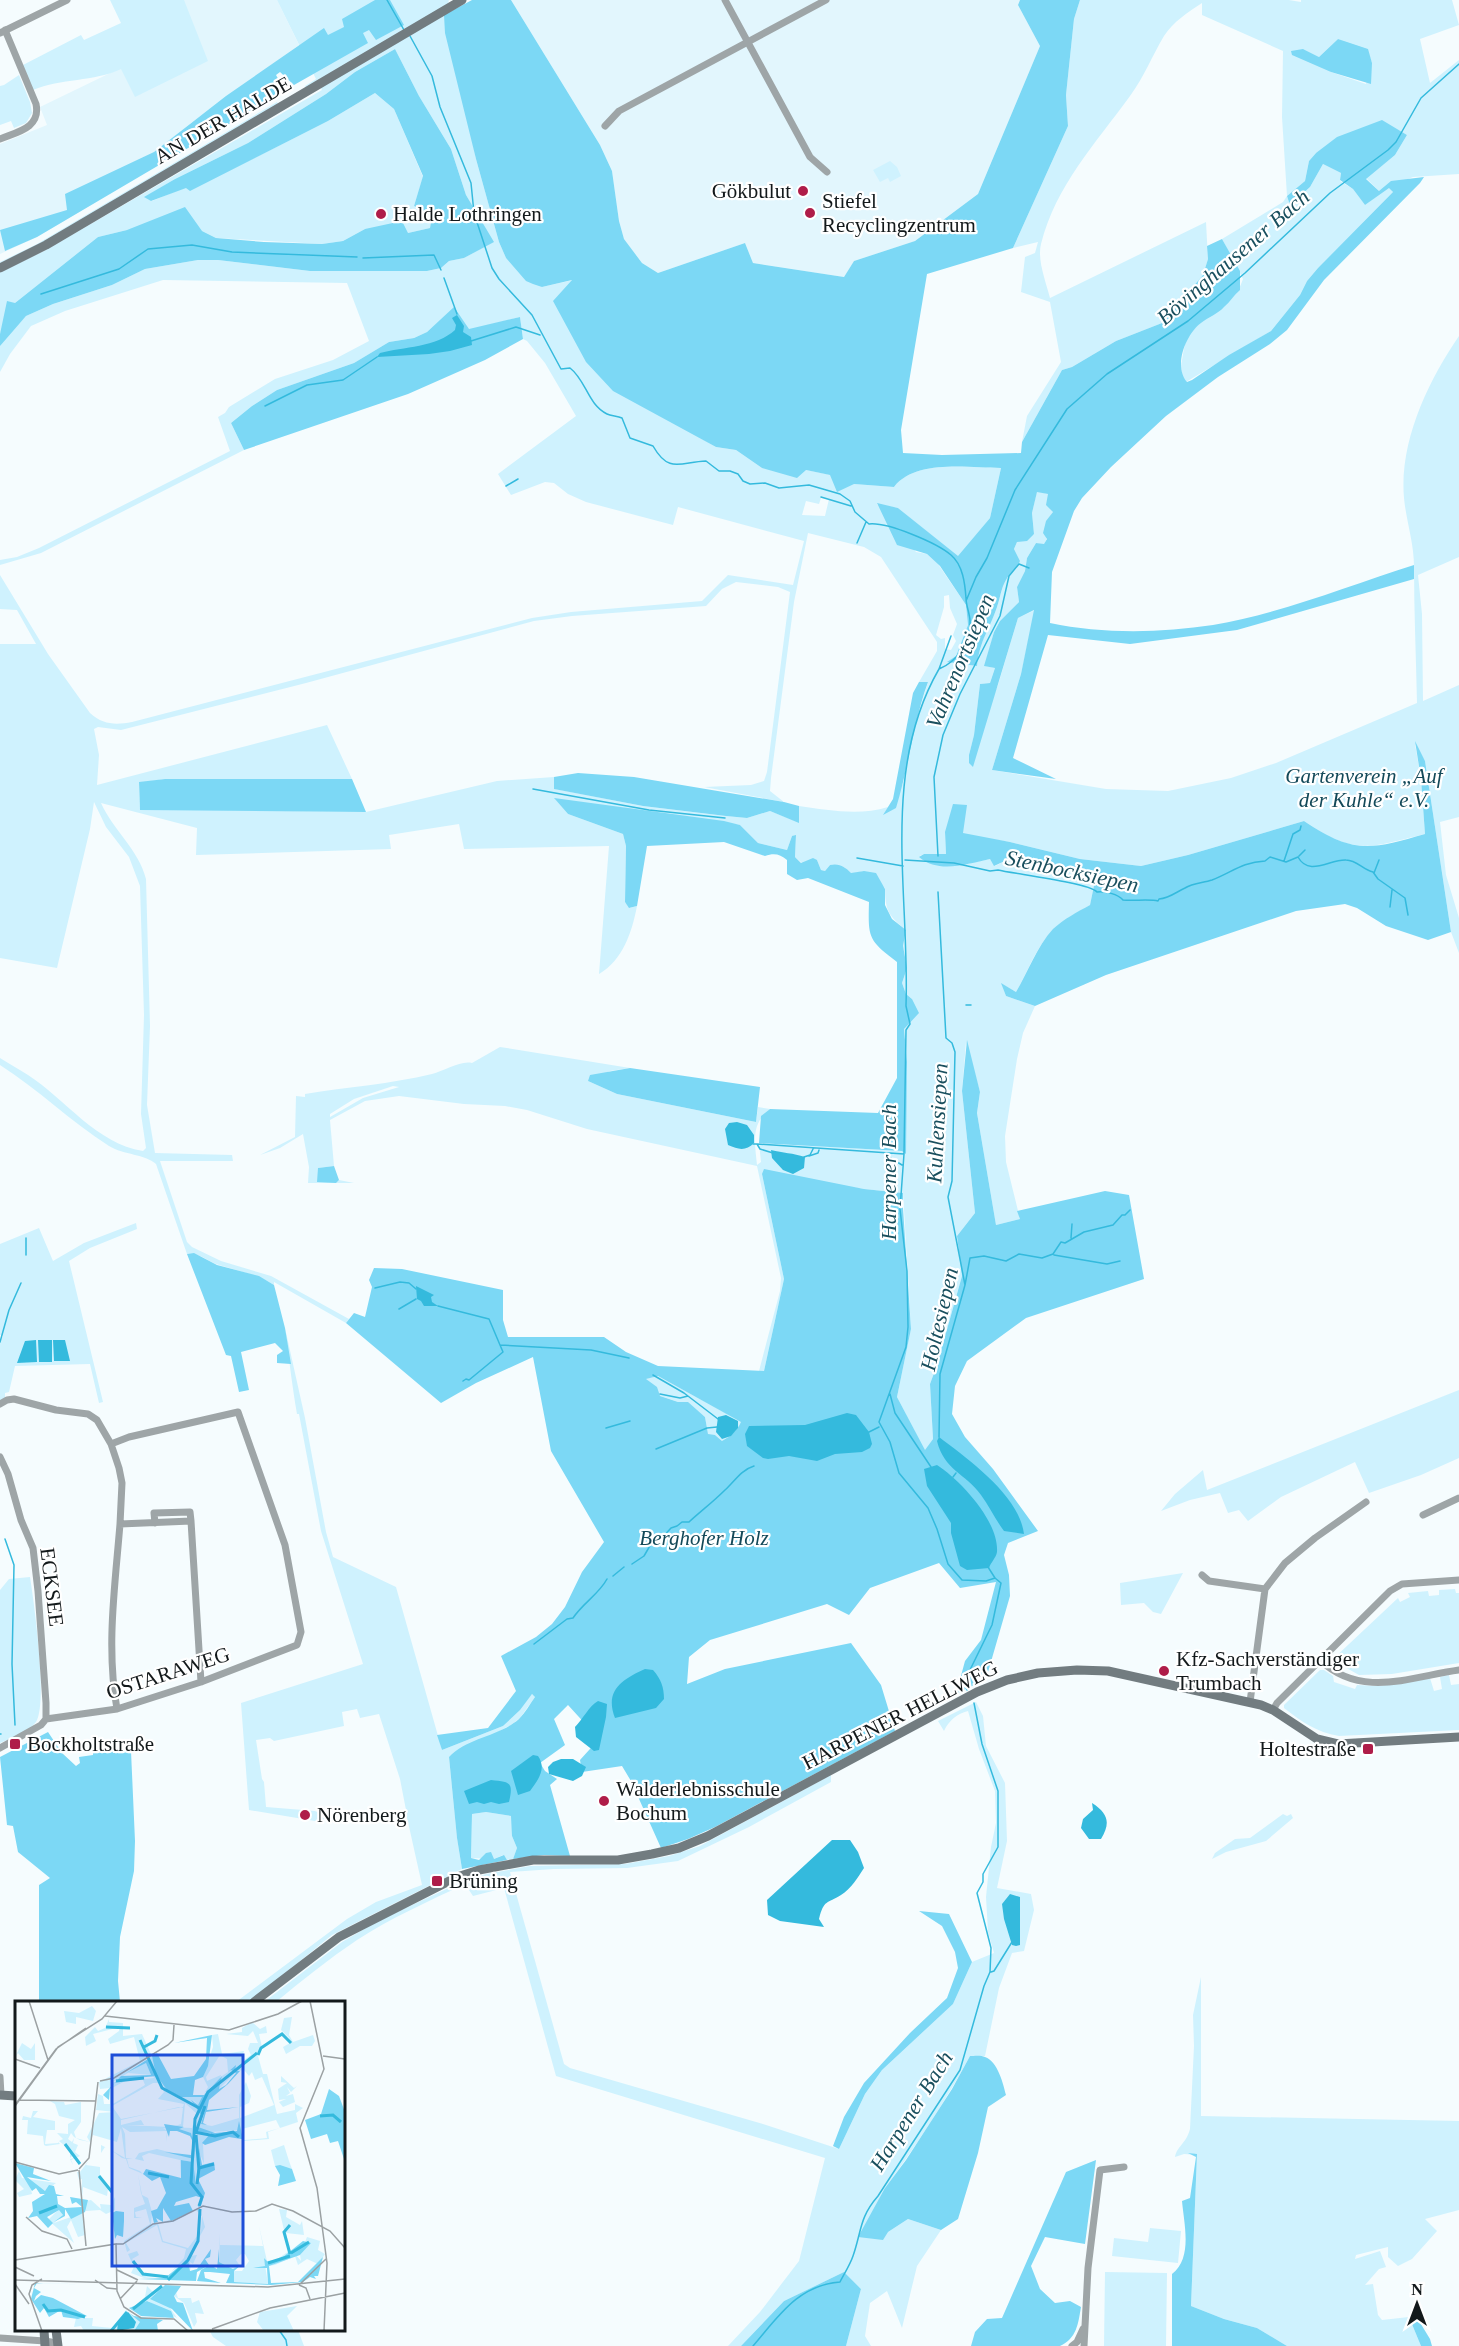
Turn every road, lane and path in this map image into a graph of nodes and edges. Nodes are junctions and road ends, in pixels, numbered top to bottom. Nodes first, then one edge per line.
1 (67, 0) edge
2 (462, 0) edge
3 (725, 0) edge
4 (826, 0) edge
5 (2, 31) edge
6 (748, 42) junction
7 (605, 126) dead end
8 (0, 139) edge
9 (827, 172) dead end
10 (0, 268) edge
11 (0, 1404) edge
12 (111, 1444) junction
13 (0, 1457) edge
14 (1459, 1498) edge
15 (1366, 1502) dead end
16 (1423, 1515) dead end
17 (120, 1524) junction
18 (1202, 1575) dead end
19 (1459, 1580) edge
20 (1265, 1589) junction
21 (1320, 1660) junction
22 (1459, 1670) edge
23 (201, 1682) junction
24 (1250, 1702) junction
25 (117, 1709) junction
26 (1273, 1710) junction
27 (43, 1722) junction
28 (1459, 1737) edge
29 (0, 1748) edge
30 (255, 2001) edge
31 (0, 2077) edge
32 (1, 2095) edge
33 (1124, 2167) dead end
34 (1085, 2327) junction
35 (0, 2338) edge
36 (50, 2345) edge
37 (1072, 2346) edge
38 (1084, 2346) edge

1 - 5 street
2 - 10 street, AN DER HALDE
3 - 6 street
4 - 6 street
5 - 8 street
6 - 7 street
6 - 9 street
11 - 12 street
12 - 17 street
12 - 23 street, OSTARAWEG
13 - 27 street, ECKSEE
14 - 16 street
15 - 20 street
17 - 23 street
17 - 25 street
18 - 20 street
19 - 21 street
20 - 24 street
21 - 22 street
21 - 26 street
23 - 25 street, OSTARAWEG
24 - 26 street, HARPENER HELLWEG
24 - 30 street, HARPENER HELLWEG
25 - 27 street, OSTARAWEG
26 - 28 street, HARPENER HELLWEG
27 - 29 street
31 - 32 street
33 - 34 street
34 - 37 street
34 - 38 street
35 - 36 street

